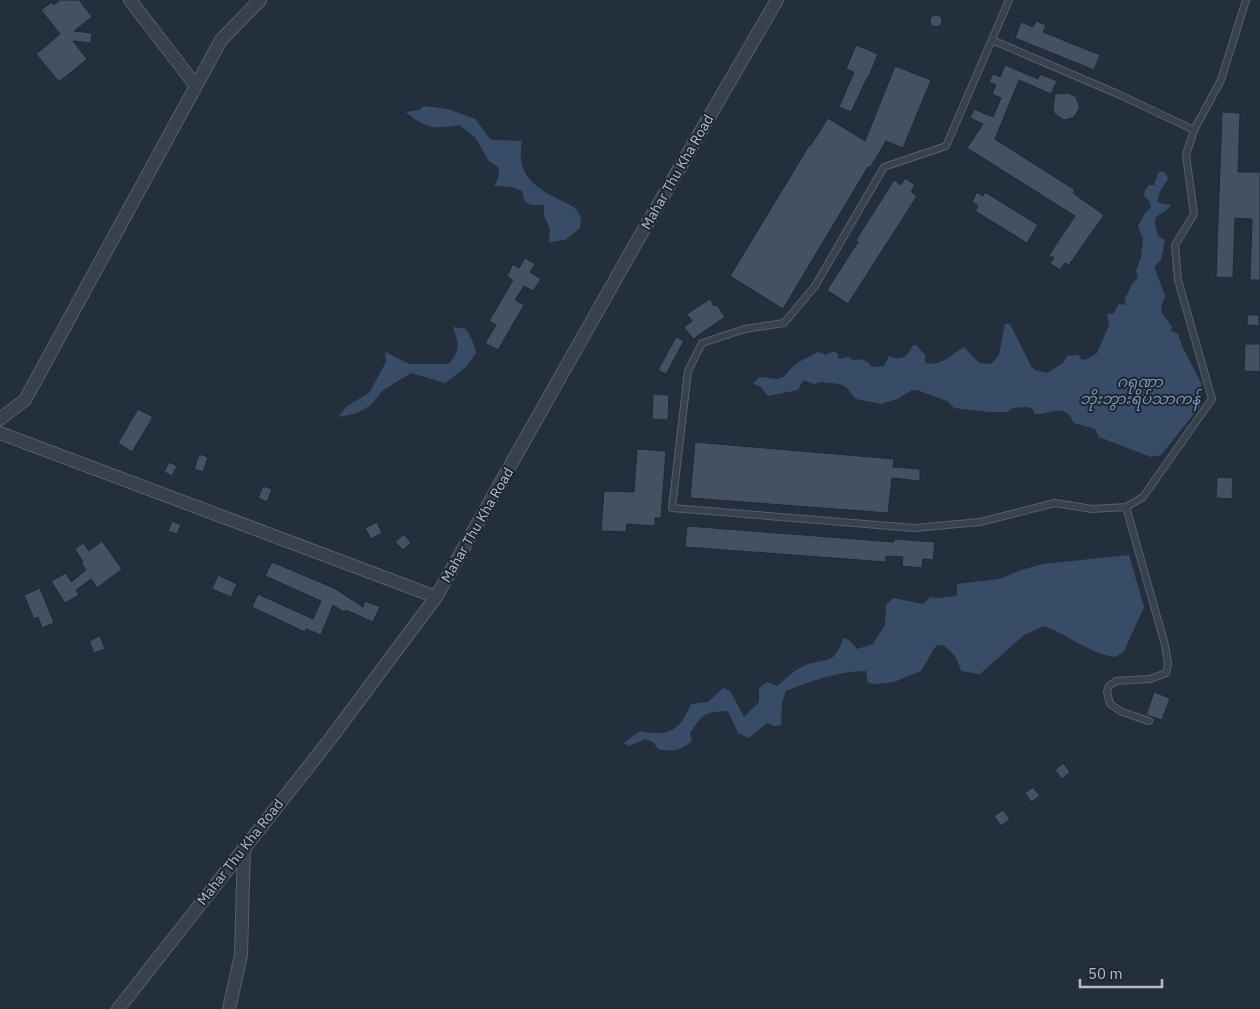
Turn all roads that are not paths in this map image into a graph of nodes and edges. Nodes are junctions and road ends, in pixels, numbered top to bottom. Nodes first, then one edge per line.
1 (130, 0) edge
2 (260, 0) edge
3 (777, 0) edge
4 (1009, 0) edge
5 (1246, 0) edge
6 (992, 40) junction
7 (196, 86) junction
8 (1194, 130) junction
9 (0, 419) edge
10 (0, 433) edge
11 (1126, 507) junction
12 (436, 597) junction
13 (1149, 721) dead end
14 (244, 847) junction
15 (118, 1009) edge
16 (229, 1009) edge

1 - 7 street
2 - 7 street
3 - 12 street, Mahar Thu Kha Road
4 - 6 lane
5 - 8 lane
6 - 8 lane
6 - 11 lane
7 - 9 street
8 - 11 lane
10 - 12 street
11 - 13 lane
12 - 14 street, Mahar Thu Kha Road
14 - 15 street, Mahar Thu Kha Road
14 - 16 street

